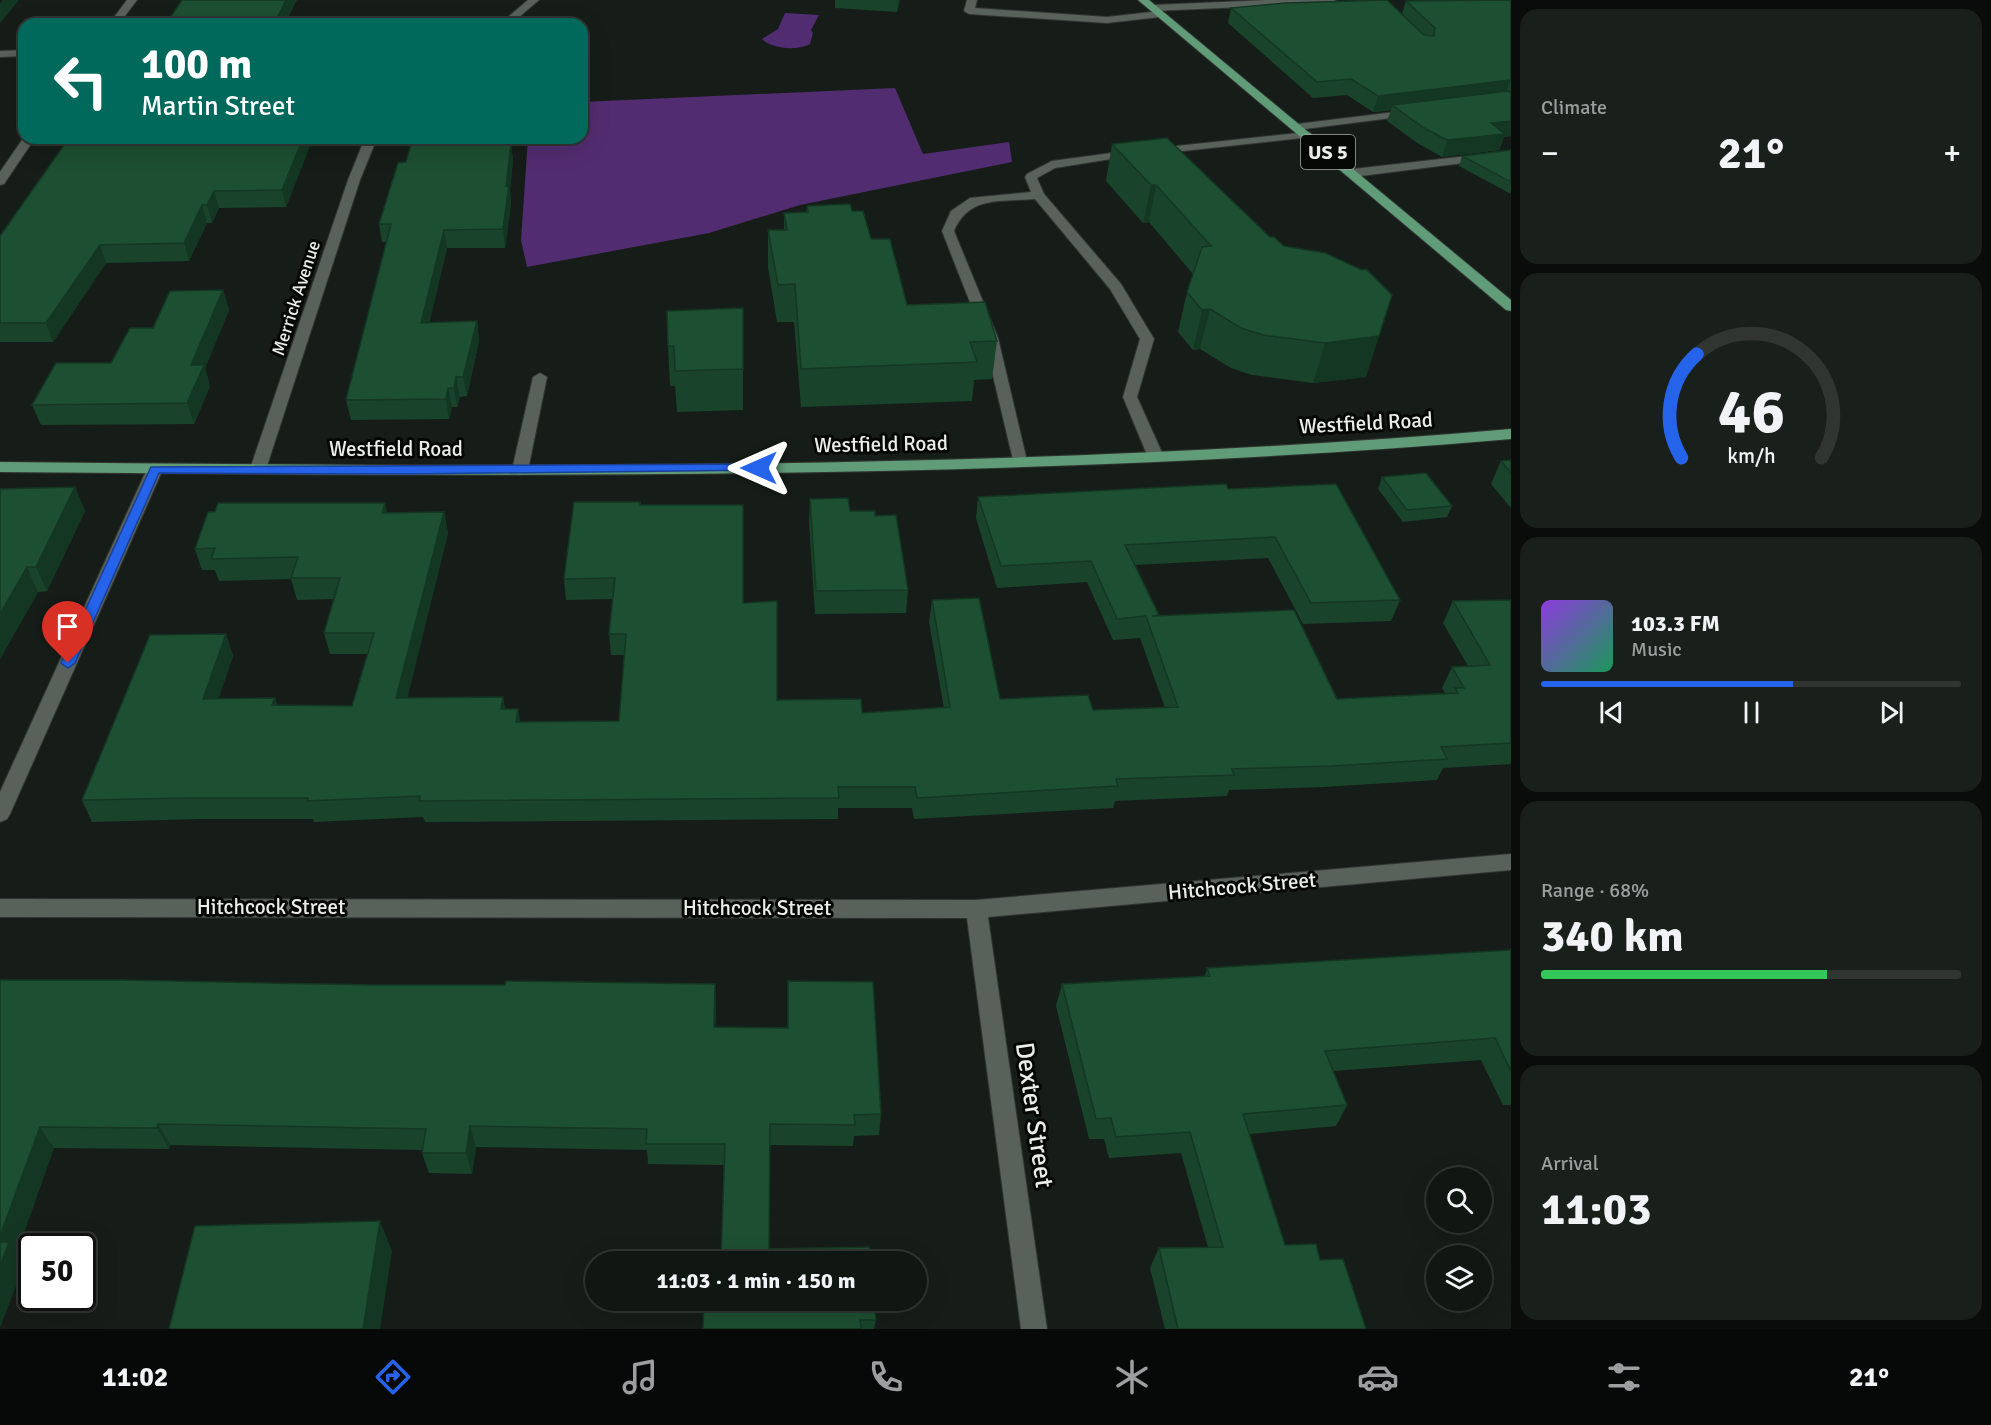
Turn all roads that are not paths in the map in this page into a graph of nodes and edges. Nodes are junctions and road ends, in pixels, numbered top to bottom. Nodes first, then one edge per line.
1 (132, 0) edge
2 (534, 0) edge
3 (972, 0) edge
4 (1143, 0) edge
5 (1331, 0) edge
6 (1156, 11) junction
7 (118, 18) edge
8 (512, 18) edge
9 (18, 53) edge
10 (0, 54) edge
11 (1424, 111) edge
12 (1297, 127) junction
13 (1307, 135) junction
14 (25, 144) edge
15 (368, 144) edge
16 (1511, 154) edge
17 (1353, 174) junction
18 (0, 181) edge
19 (1038, 195) junction
20 (1511, 307) edge
21 (540, 377) dead end
22 (1511, 434) edge
23 (1156, 457) junction
24 (1019, 461) junction
25 (0, 467) edge
26 (155, 469) junction
27 (258, 469) junction
28 (520, 470) junction
29 (0, 814) edge
30 (1511, 862) edge
31 (0, 908) edge
32 (976, 909) junction
33 (1035, 1329) edge

1 - 7 street
2 - 8 street
3 - 6 street
4 - 6 main road, US 5
5 - 6 street
6 - 12 main road, US 5
9 - 10 street
11 - 12 street
12 - 13 main road, US 5
13 - 17 main road, US 5
13 - 19 street
14 - 18 street
15 - 27 street, Merrick Avenue
16 - 17 street
17 - 20 main road, US 5
19 - 23 street
19 - 24 street
21 - 28 street
22 - 23 main road, Westfield Road
23 - 24 main road, Westfield Road
24 - 28 main road, Westfield Road
25 - 26 main road, Westfield Road
26 - 27 main road, Westfield Road
26 - 29 street
27 - 28 main road, Westfield Road
30 - 32 street, Hitchcock Street
31 - 32 street, Hitchcock Street
32 - 33 street, Dexter Street

